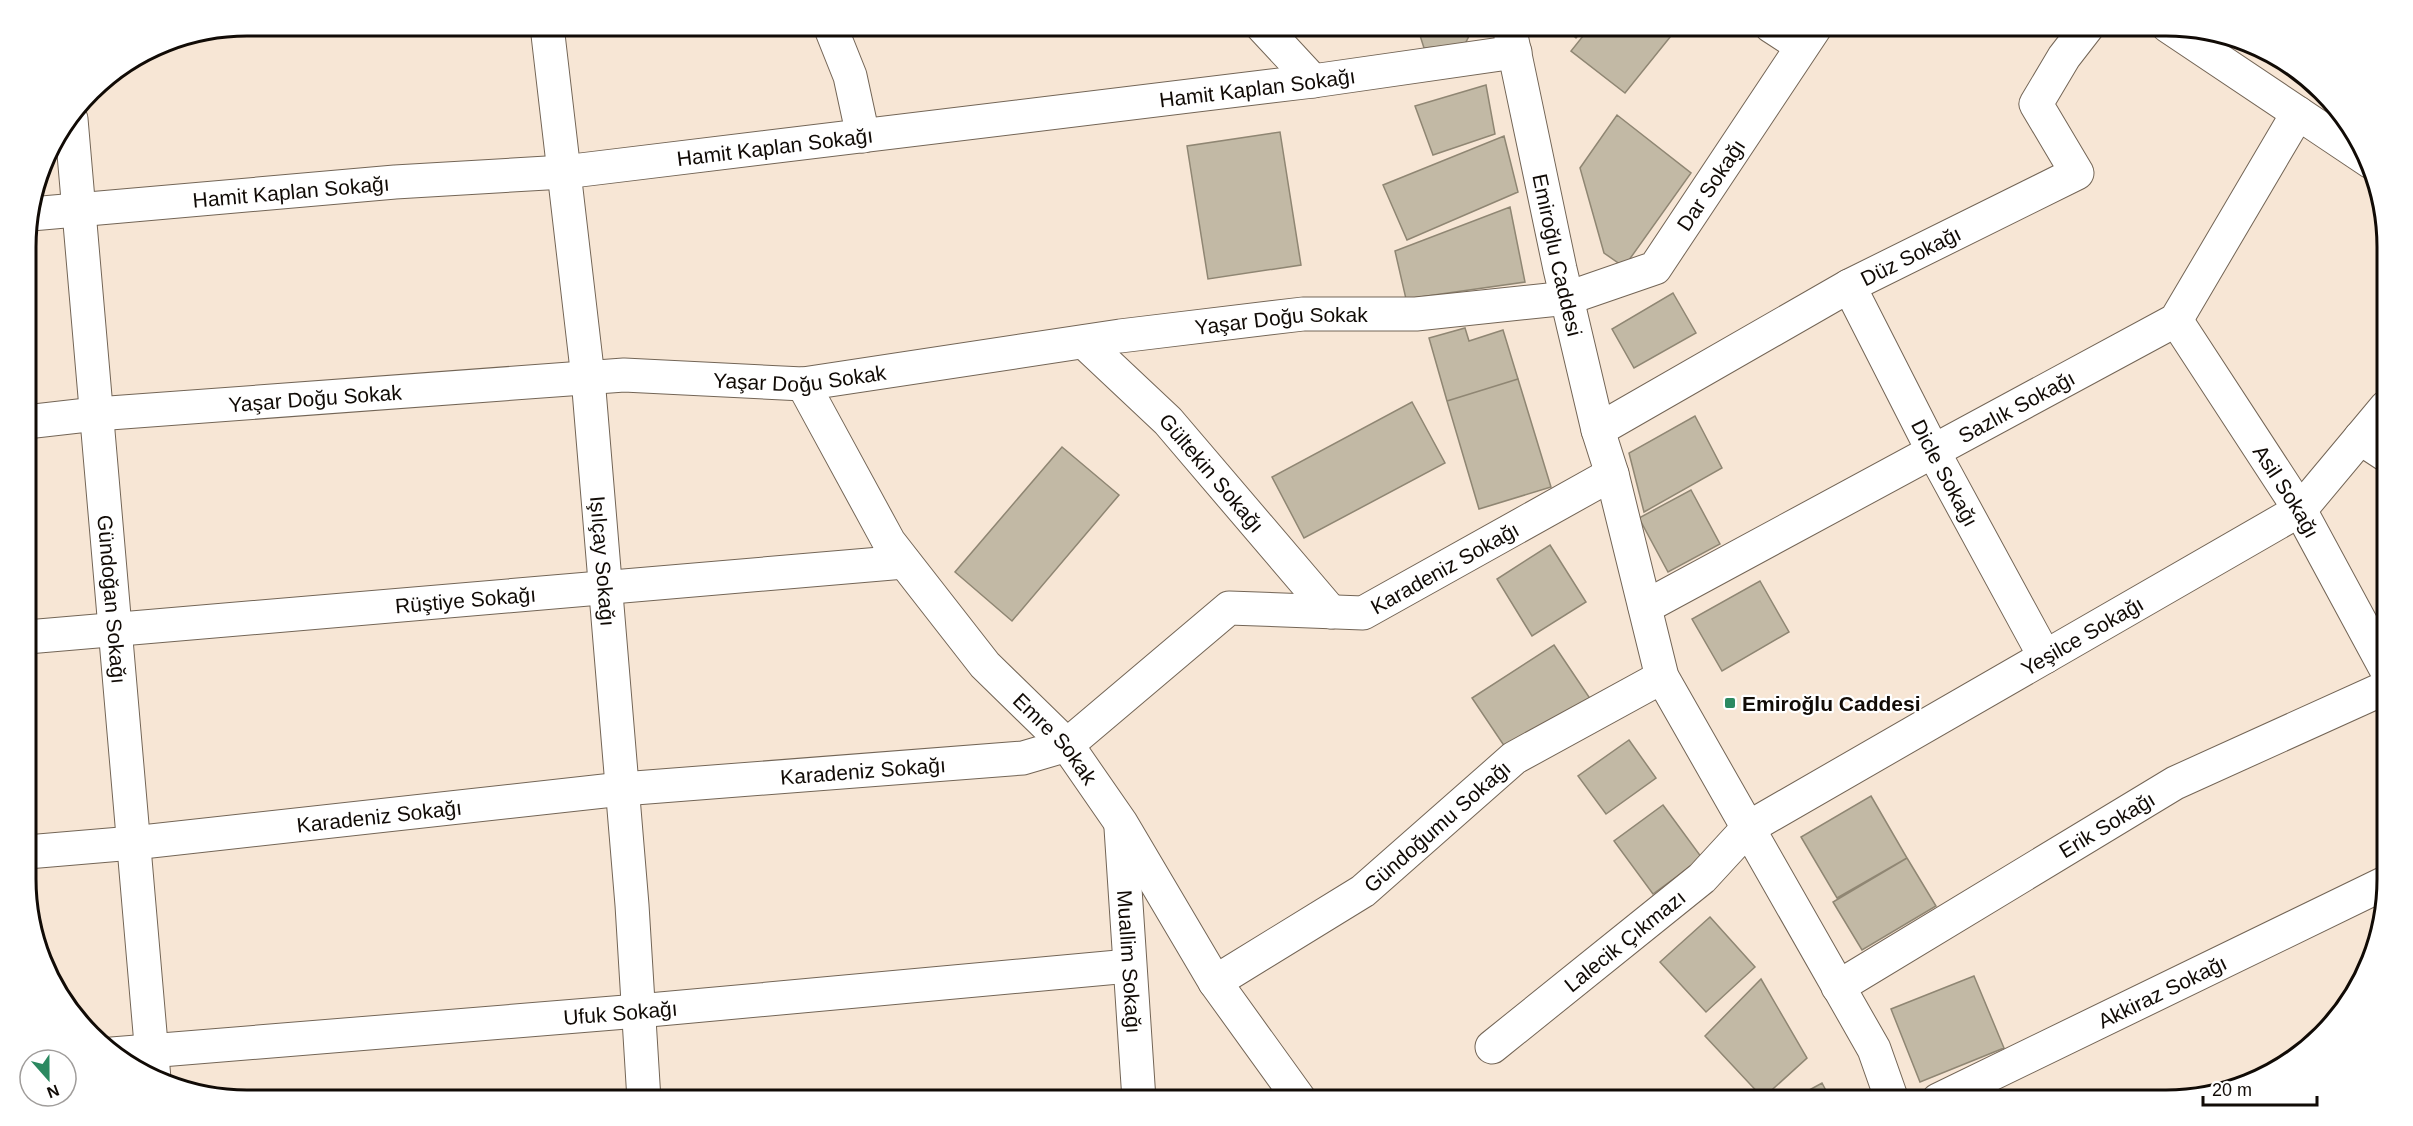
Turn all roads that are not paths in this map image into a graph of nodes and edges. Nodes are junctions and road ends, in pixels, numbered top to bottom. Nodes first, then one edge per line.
1 (548, 36) edge
2 (834, 36) edge
3 (1271, 36) edge
4 (1809, 36) edge
5 (2080, 36) edge
6 (2184, 37) edge
7 (1512, 39) edge
8 (1313, 81) junction
9 (2298, 113) junction
10 (72, 130) edge
11 (863, 136) junction
12 (2353, 150) edge
13 (564, 172) junction
14 (77, 210) junction
15 (39, 213) edge
16 (1849, 286) junction
17 (1568, 298) junction
18 (2176, 320) junction
19 (1084, 342) junction
20 (588, 378) junction
21 (803, 384) junction
22 (96, 414) junction
23 (36, 421) edge
24 (1598, 430) junction
25 (2373, 446) edge
26 (1933, 451) junction
27 (1612, 474) junction
28 (2300, 510) junction
29 (904, 562) junction
30 (605, 589) junction
31 (1645, 607) junction
32 (1331, 612) junction
33 (115, 629) junction
34 (36, 636) edge
35 (2377, 652) edge
36 (2045, 657) junction
37 (1662, 677) junction
38 (2377, 692) edge
39 (1067, 745) junction
40 (622, 789) junction
41 (1121, 823) junction
42 (1748, 828) junction
43 (134, 843) junction
44 (36, 851) edge
45 (2377, 887) edge
46 (1129, 966) junction
47 (1215, 982) junction
48 (1839, 987) junction
49 (638, 1011) junction
50 (1492, 1047) dead end
51 (153, 1065) edge
52 (643, 1090) edge
53 (1138, 1090) edge
54 (1289, 1090) edge
55 (1888, 1090) edge
56 (1959, 1090) edge

1 - 13 street, Işılçay Sokağı
2 - 11 street
3 - 8 street
4 - 17 street, Dar Sokağı
5 - 16 street, Düz Sokağı
6 - 9 street
7 - 8 street, Hamit Kaplan Sokağı
7 - 17 street, Emiroğlu Caddesi
8 - 11 street, Hamit Kaplan Sokağı
9 - 12 street
9 - 18 street
10 - 14 street, Gündoğan Sokağı
11 - 13 street, Hamit Kaplan Sokağı
13 - 14 street, Hamit Kaplan Sokağı
13 - 20 street, Işılçay Sokağı
14 - 15 street, Hamit Kaplan Sokağı
14 - 22 street, Gündoğan Sokağı
16 - 24 street, Düz Sokağı
16 - 26 street, Dicle Sokağı
17 - 19 street, Yaşar Doğu Sokak
17 - 24 street, Emiroğlu Caddesi
18 - 26 street, Sazlık Sokağı
18 - 28 street, Asil Sokağı
19 - 21 street, Yaşar Doğu Sokak
19 - 32 street, Gültekin Sokağı
20 - 21 street, Yaşar Doğu Sokak
20 - 22 street, Yaşar Doğu Sokak
20 - 30 street, Işılçay Sokağı
21 - 29 street, Emre Sokak
22 - 23 street, Yaşar Doğu Sokak
22 - 33 street, Gündoğan Sokağı
24 - 27 street, Emiroğlu Caddesi
25 - 28 street, Yeşilce Sokağı
26 - 31 street, Sazlık Sokağı
26 - 36 street, Dicle Sokağı
27 - 31 street, Emiroğlu Caddesi
27 - 32 street, Karadeniz Sokağı
28 - 35 street, Asil Sokağı
28 - 36 street, Yeşilce Sokağı
29 - 30 street, Rüştiye Sokağı
29 - 39 street, Emre Sokak
30 - 33 street, Rüştiye Sokağı
30 - 40 street, Işılçay Sokağı
31 - 37 street, Emiroğlu Caddesi
32 - 39 street, Karadeniz Sokağı
33 - 34 street, Rüştiye Sokağı
33 - 43 street, Gündoğan Sokağı
36 - 42 street, Yeşilce Sokağı
37 - 42 street, Emiroğlu Caddesi
37 - 47 street, Gündoğumu Sokağı
38 - 48 street, Erik Sokağı
39 - 40 street, Karadeniz Sokağı
39 - 41 street, Emre Sokak
40 - 43 street, Karadeniz Sokağı
40 - 49 street, Işılçay Sokağı
41 - 46 street, Muallim Sokağı
41 - 47 street, Emre Sokak
42 - 48 street, Emiroğlu Caddesi
42 - 50 street, Lalecik Çıkmazı
43 - 44 street, Karadeniz Sokağı
43 - 51 street, Gündoğan Sokağı
45 - 56 street, Akkiraz Sokağı
46 - 49 street, Ufuk Sokağı
46 - 53 street, Muallim Sokağı
47 - 54 street, Emre Sokak
48 - 55 street, Emiroğlu Caddesi
49 - 51 street, Ufuk Sokağı
49 - 52 street, Işılçay Sokağı

